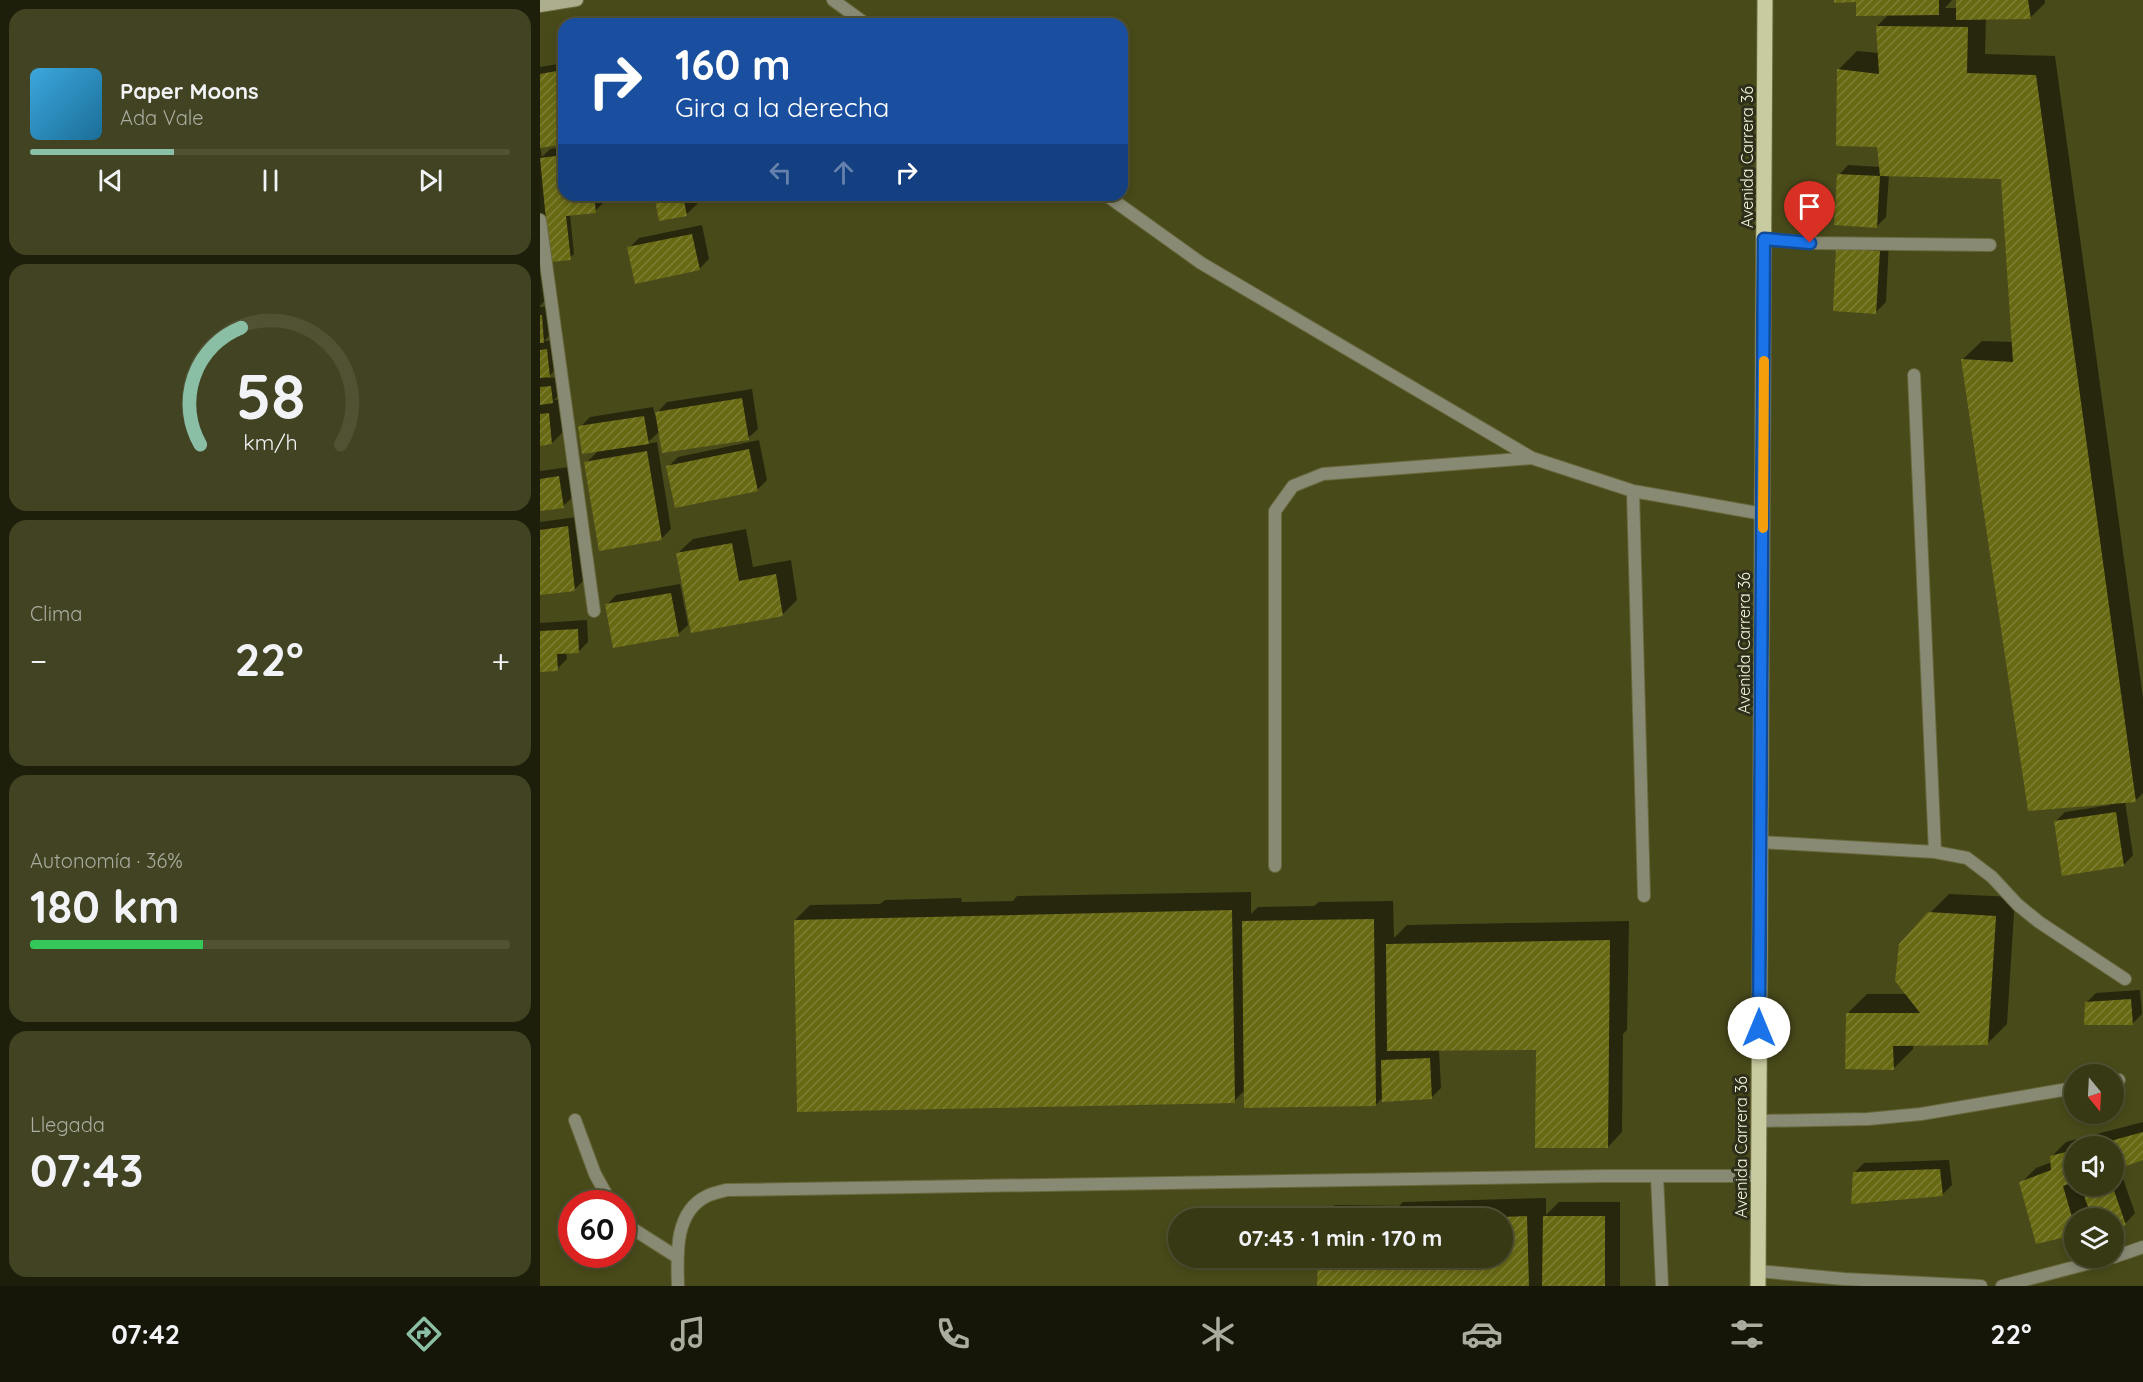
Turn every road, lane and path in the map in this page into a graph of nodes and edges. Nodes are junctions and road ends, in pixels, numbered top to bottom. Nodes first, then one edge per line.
1 (577, 0) edge
2 (833, 0) edge
3 (1765, 0) edge
4 (540, 6) edge
5 (858, 18) edge
6 (1114, 201) edge
7 (540, 220) edge
8 (1764, 239) junction
9 (1990, 245) dead end
10 (1914, 375) dead end
11 (1532, 458) junction
12 (1633, 491) junction
13 (1763, 514) junction
14 (594, 611) dead end
15 (1760, 842) junction
16 (1935, 852) junction
17 (1275, 866) dead end
18 (1644, 896) dead end
19 (2125, 979) dead end
20 (2064, 1090) edge
21 (575, 1120) dead end
22 (1759, 1121) junction
23 (1658, 1176) junction
24 (1758, 1176) junction
25 (604, 1190) edge
26 (636, 1231) edge
27 (2143, 1247) edge
28 (2124, 1253) edge
29 (677, 1257) junction
30 (2071, 1268) edge
31 (1758, 1279) edge
32 (678, 1286) edge
33 (1662, 1286) edge
34 (1981, 1286) edge
35 (2002, 1286) edge

1 - 4 main road
2 - 5 street
3 - 8 main road, Avenida Carrera 36
6 - 11 street
7 - 14 street
8 - 9 street
8 - 13 main road, Avenida Carrera 36
10 - 16 street
11 - 12 street
11 - 17 street
12 - 13 street
12 - 18 street
13 - 15 main road, Avenida Carrera 36
15 - 16 street
15 - 22 main road, Avenida Carrera 36
16 - 19 street
20 - 22 street
21 - 25 street
22 - 24 main road, Avenida Carrera 36
23 - 24 street
23 - 29 street
23 - 33 street
24 - 31 main road, Avenida Carrera 36
26 - 29 street
27 - 28 street
29 - 32 street
30 - 35 street
31 - 34 street

